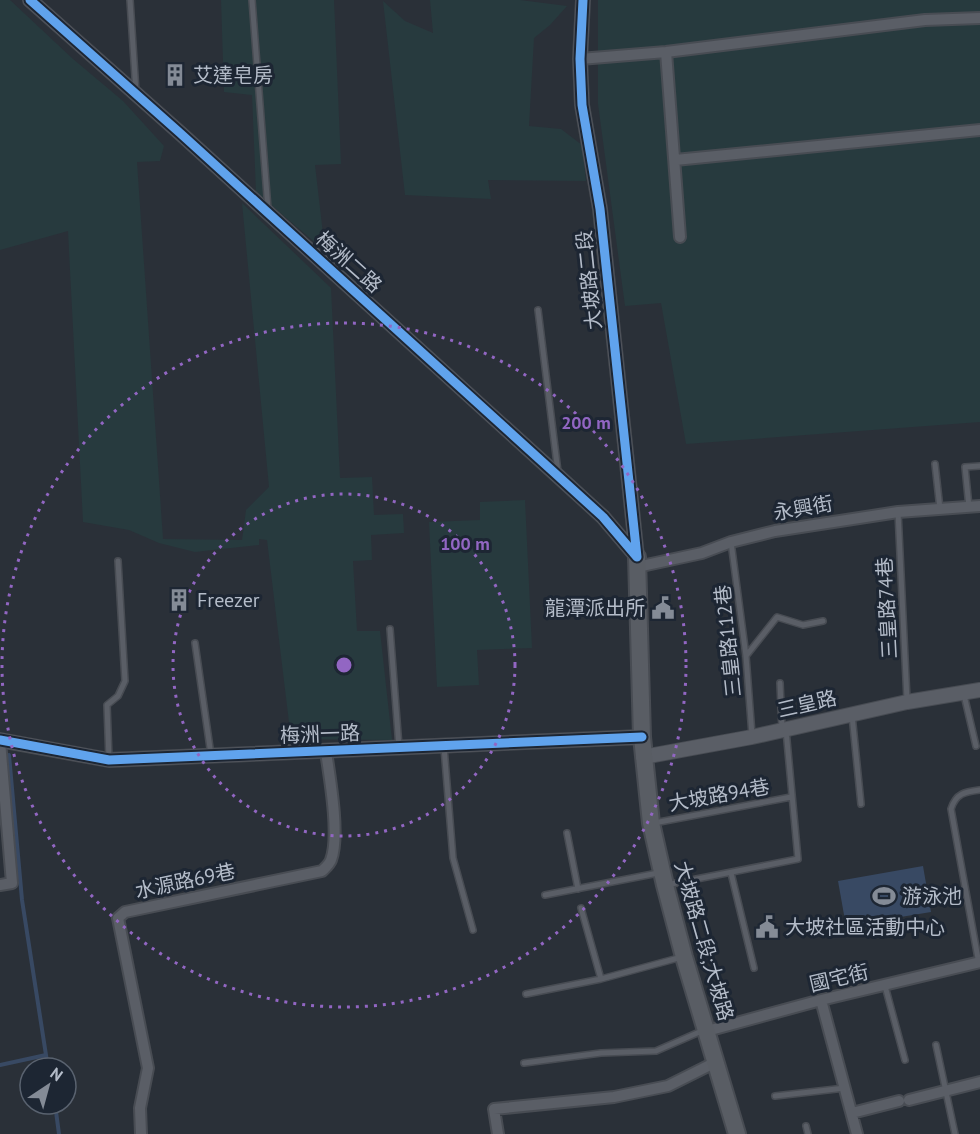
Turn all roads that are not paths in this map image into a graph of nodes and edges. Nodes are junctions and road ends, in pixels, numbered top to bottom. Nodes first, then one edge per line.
1 (30, 0) edge
2 (130, 0) edge
3 (252, 0) edge
4 (583, 0) edge
5 (980, 18) edge
6 (666, 52) junction
7 (580, 58) junction
8 (136, 94) junction
9 (980, 130) edge
10 (675, 160) junction
11 (268, 214) junction
12 (680, 237) dead end
13 (538, 310) dead end
14 (935, 464) dead end
15 (980, 466) edge
16 (558, 476) junction
17 (975, 507) edge
18 (940, 509) junction
19 (898, 512) junction
20 (731, 542) junction
21 (118, 561) dead end
22 (637, 562) junction
23 (823, 621) dead end
24 (390, 629) dead end
25 (195, 643) dead end
26 (746, 656) junction
27 (780, 683) dead end
28 (980, 690) edge
29 (964, 693) junction
30 (907, 702) junction
31 (852, 714) junction
32 (784, 729) junction
33 (752, 736) junction
34 (642, 737) junction
35 (0, 740) edge
36 (976, 746) dead end
37 (444, 747) junction
38 (399, 749) junction
39 (326, 752) junction
40 (212, 756) junction
41 (643, 757) junction
42 (110, 760) junction
43 (980, 790) edge
44 (792, 797) junction
45 (861, 804) dead end
46 (651, 823) junction
47 (567, 833) dead end
48 (731, 873) junction
49 (663, 879) junction
50 (0, 885) edge
51 (578, 888) junction
52 (545, 895) dead end
53 (581, 908) dead end
54 (473, 930) dead end
55 (684, 957) junction
56 (979, 963) edge
57 (754, 969) dead end
58 (601, 979) junction
59 (885, 986) junction
60 (526, 994) dead end
61 (821, 1000) junction
62 (707, 1031) junction
63 (936, 1045) dead end
64 (905, 1060) dead end
65 (716, 1062) junction
66 (524, 1063) dead end
67 (980, 1082) edge
68 (845, 1088) junction
69 (945, 1091) junction
70 (776, 1096) dead end
71 (852, 1113) junction
72 (806, 1126) dead end
73 (141, 1134) edge
74 (498, 1134) edge
75 (737, 1134) edge
76 (808, 1134) edge
77 (857, 1134) edge
78 (955, 1134) edge

1 - 8 street, 梅洲二路
2 - 8 lane
3 - 11 lane
4 - 7 street, 大坡路二段
5 - 6 street
6 - 7 street
6 - 10 street
7 - 22 street, 大坡路二段
8 - 11 street, 梅洲二路
9 - 10 street
10 - 12 street
11 - 16 street, 梅洲二路
13 - 16 lane
14 - 18 lane
15 - 17 lane
16 - 22 street, 梅洲二路
17 - 18 street, 永興街
18 - 19 street, 永興街
19 - 20 street, 永興街
19 - 30 lane, 三皇路74巷
20 - 22 street, 永興街
20 - 26 lane, 三皇路112巷
21 - 42 lane
22 - 34 main road, 大坡路二段
23 - 26 lane
24 - 38 lane
25 - 40 lane
26 - 33 lane, 三皇路112巷
27 - 32 lane
28 - 29 street, 三皇路
29 - 30 street, 三皇路
29 - 36 lane
30 - 31 street, 三皇路
31 - 32 street, 三皇路
31 - 45 lane
32 - 33 street, 三皇路
32 - 44 lane
33 - 41 street, 三皇路
34 - 37 street, 梅洲一路
34 - 41 main road, 大坡路二段
35 - 42 street, 梅洲一路
35 - 50 street
37 - 38 street, 梅洲一路
37 - 54 lane
38 - 39 street, 梅洲一路
39 - 40 street, 梅洲一路
39 - 73 street, 水源路69巷
40 - 42 street, 梅洲一路
41 - 46 main road, 大坡路二段;大坡路
43 - 56 lane
44 - 46 lane, 大坡路94巷
44 - 48 lane
46 - 49 main road, 大坡路二段;大坡路
47 - 51 lane
48 - 49 lane
48 - 57 lane
49 - 51 lane
49 - 55 main road, 大坡路二段;大坡路
51 - 52 lane
53 - 58 lane
55 - 58 lane
55 - 62 main road, 大坡路二段;大坡路
56 - 59 street, 國宅街
58 - 60 lane
59 - 61 street, 國宅街
59 - 64 lane
61 - 62 street, 國宅街
61 - 68 street
62 - 65 main road, 大坡路二段;大坡路
62 - 66 lane
63 - 69 lane
65 - 74 street
65 - 75 main road, 大坡路二段;大坡路
67 - 69 street
68 - 70 lane
68 - 71 street
69 - 71 street
69 - 78 lane
71 - 77 street
72 - 76 lane

